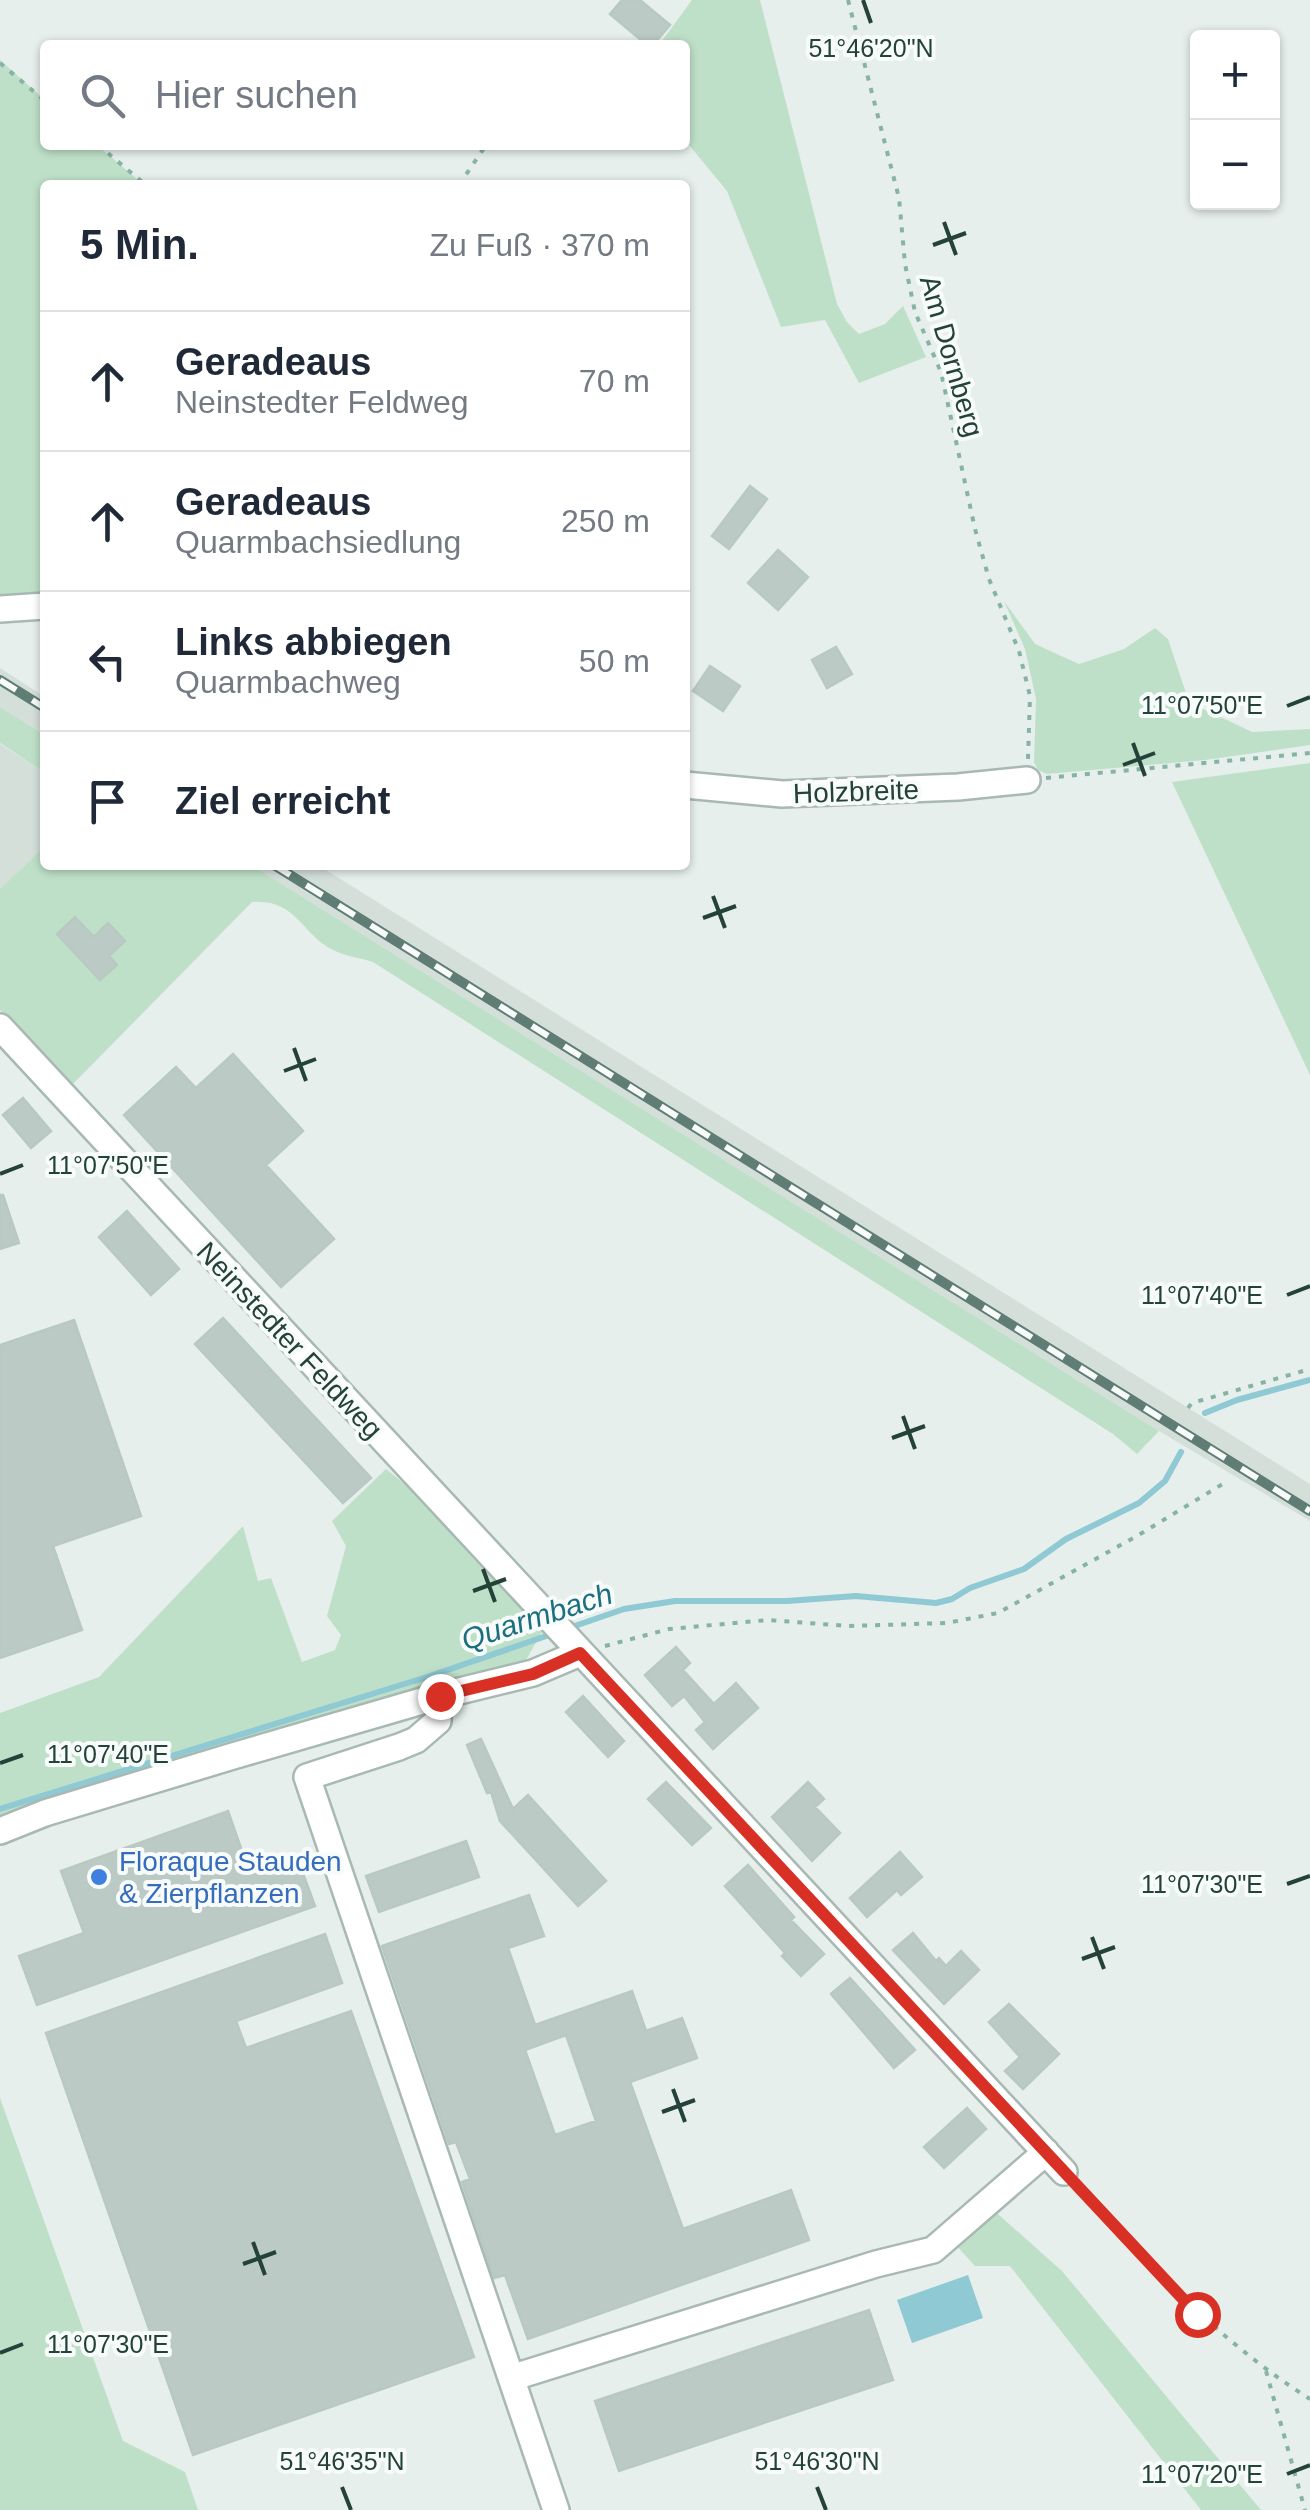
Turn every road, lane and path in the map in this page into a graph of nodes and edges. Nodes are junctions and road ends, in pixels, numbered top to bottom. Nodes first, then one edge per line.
1 (848, 0) edge
2 (0, 63) edge
3 (40, 96) edge
4 (104, 150) edge
5 (483, 150) edge
6 (140, 180) edge
7 (462, 180) edge
8 (40, 606) edge
9 (0, 609) edge
10 (1310, 753) edge
11 (1027, 780) junction
12 (690, 785) edge
13 (0, 1027) edge
14 (1310, 1369) edge
15 (1188, 1408) dead end
16 (1226, 1482) dead end
17 (568, 1639) junction
18 (440, 1696) junction
19 (0, 1831) edge
20 (1046, 2152) junction
21 (1064, 2172) joint
22 (1266, 2371) junction
23 (511, 2378) junction
24 (1310, 2399) edge
25 (556, 2510) edge
26 (1305, 2510) edge

1 - 11 path, Am Dornberg
2 - 3 path
4 - 6 path
5 - 7 path
8 - 9 street
10 - 11 path
11 - 12 street, Holzbreite
13 - 17 street, Neinstedter Feldweg
14 - 15 path
16 - 17 path
17 - 18 street
17 - 20 street, Neinstedter Feldweg
18 - 19 street
18 - 23 street
20 - 21 street, Neinstedter Feldweg
20 - 23 street
21 - 22 path
22 - 24 path
22 - 26 path
23 - 25 street

